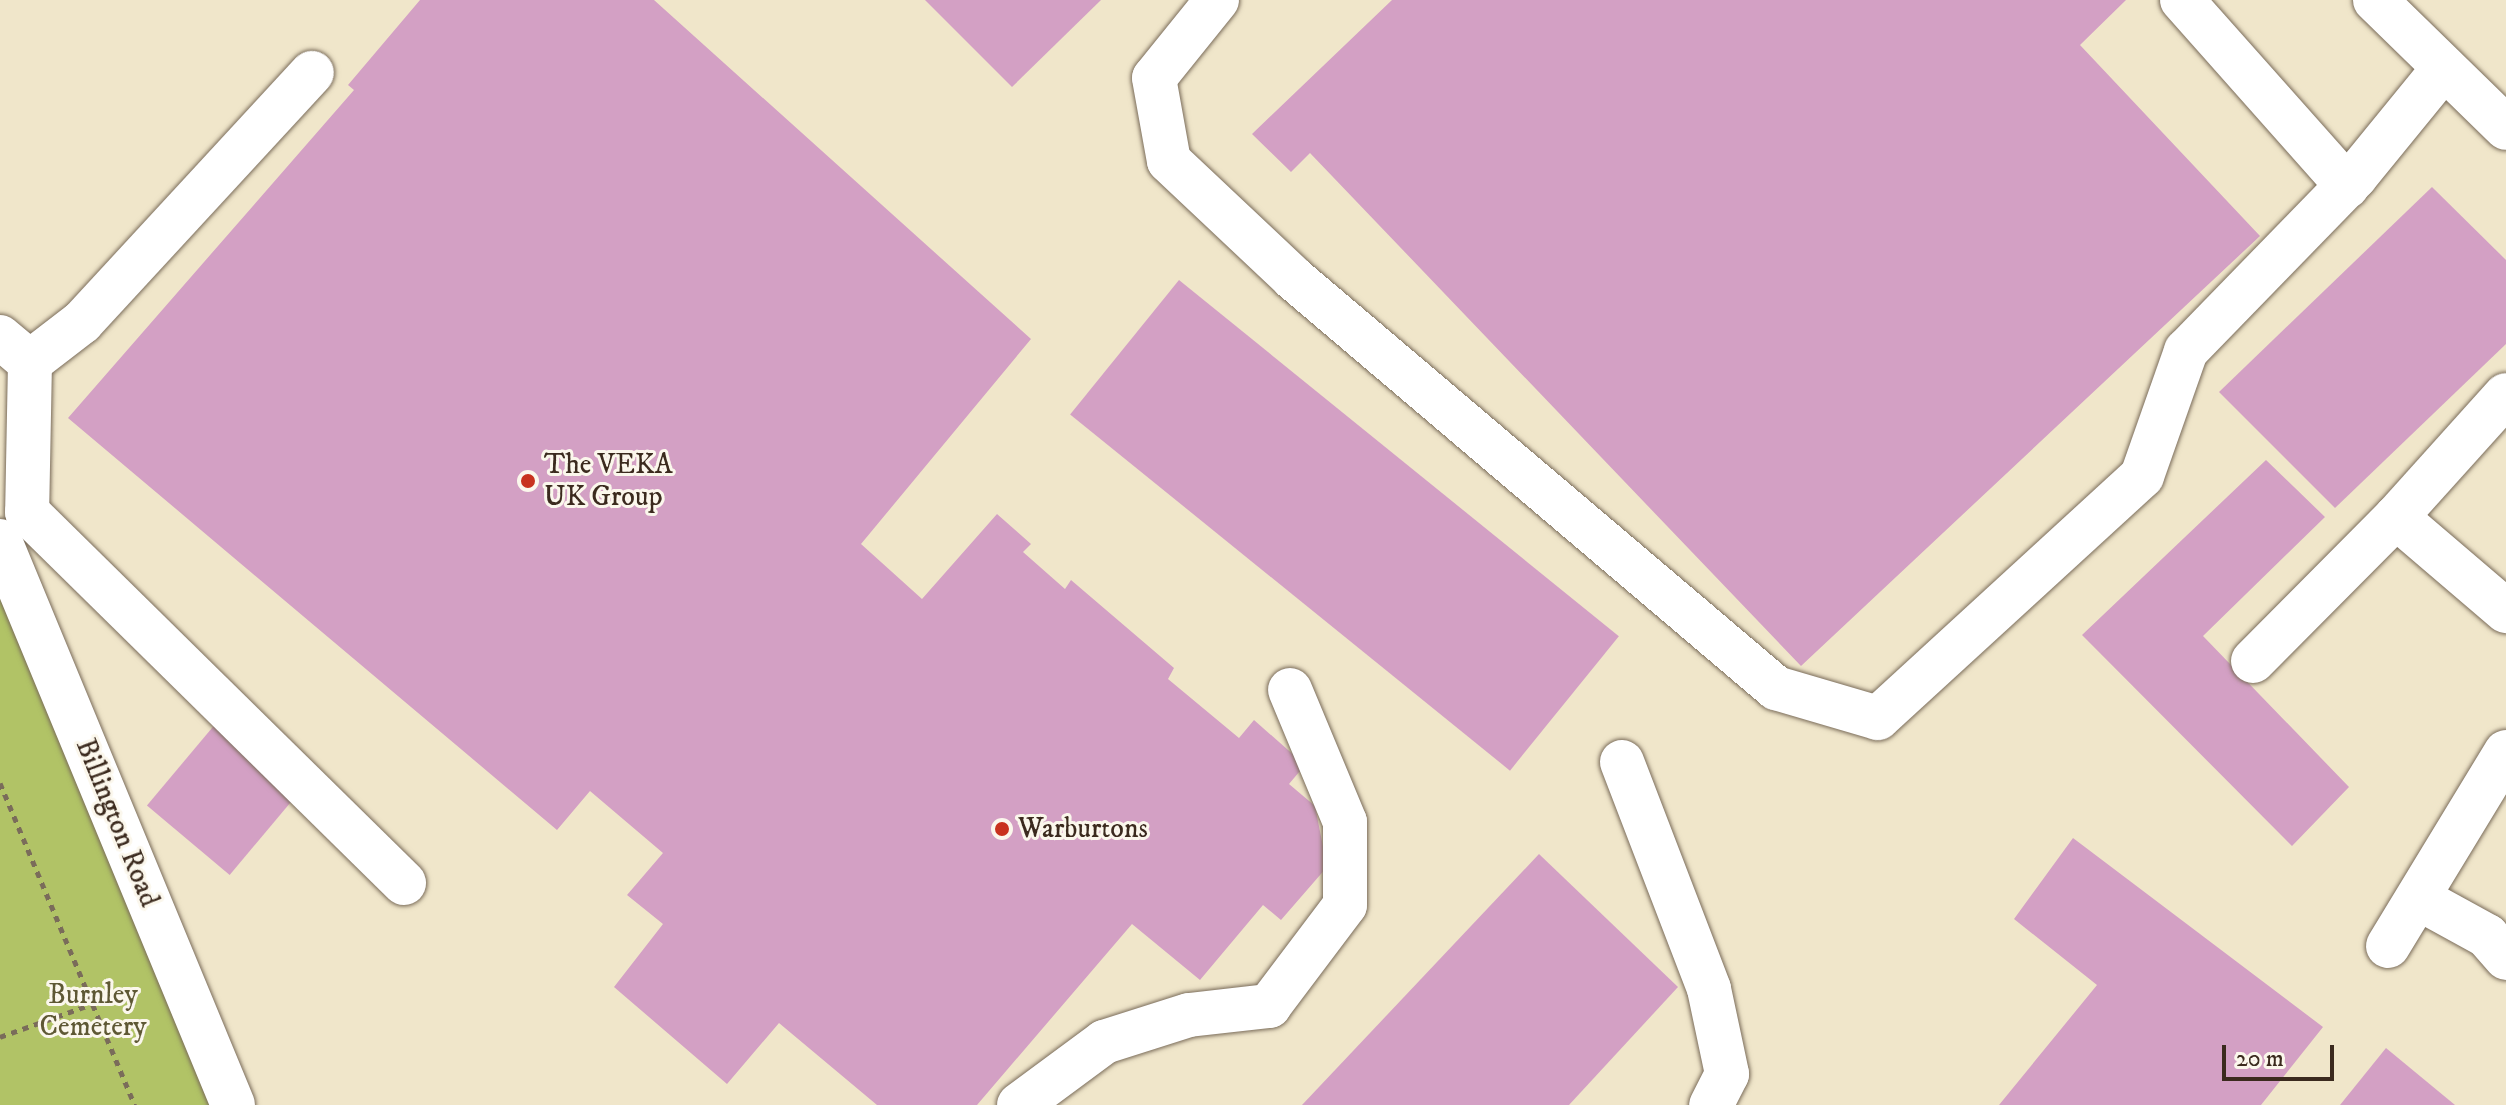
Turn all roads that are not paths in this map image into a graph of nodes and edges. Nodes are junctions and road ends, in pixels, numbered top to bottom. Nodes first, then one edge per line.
1 (1217, 0) edge
2 (2182, 0) edge
3 (2375, 0) edge
4 (2444, 68) junction
5 (312, 73) dead end
6 (2506, 128) edge
7 (2347, 186) junction
8 (15, 349) edge
9 (2506, 395) edge
10 (2396, 517) junction
11 (0, 541) edge
12 (2506, 611) edge
13 (2253, 661) dead end
14 (1290, 690) dead end
15 (2506, 752) edge
16 (1622, 762) dead end
17 (404, 883) dead end
18 (2418, 898) junction
19 (2388, 946) dead end
20 (2506, 958) edge
21 (233, 1105) edge
22 (1019, 1105) edge
23 (1711, 1105) edge

1 - 7 street
2 - 7 street
3 - 4 street
4 - 6 street
4 - 7 street
5 - 8 street
8 - 17 street
9 - 10 street
10 - 12 street
10 - 13 street
11 - 21 street, Billington Road
14 - 22 street
15 - 18 street
16 - 23 street
18 - 19 street
18 - 20 street

